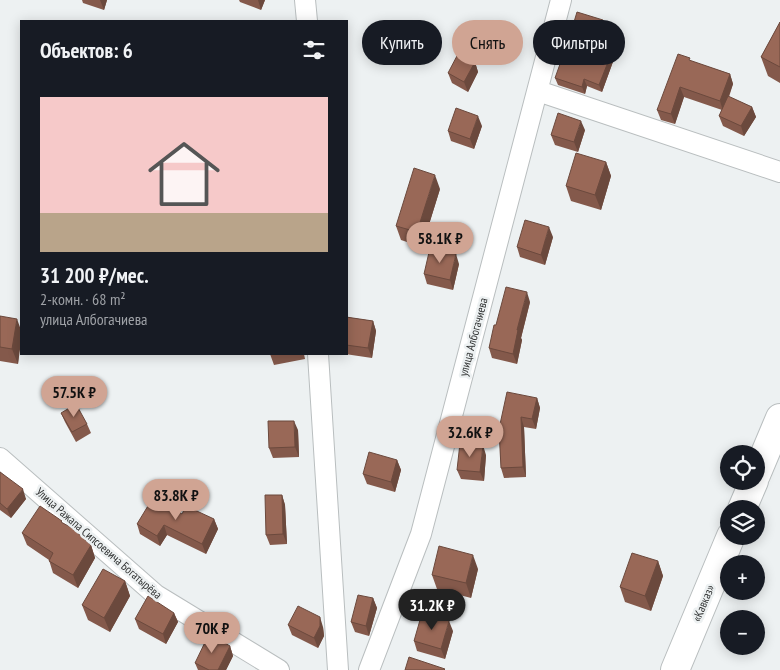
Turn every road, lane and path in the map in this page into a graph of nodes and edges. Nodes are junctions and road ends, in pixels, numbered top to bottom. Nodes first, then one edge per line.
1 (305, 0) edge
2 (561, 0) edge
3 (307, 20) edge
4 (538, 91) junction
5 (780, 172) edge
6 (318, 355) edge
7 (780, 418) edge
8 (765, 454) edge
9 (0, 458) edge
10 (726, 545) edge
11 (279, 670) edge
12 (338, 670) edge
13 (369, 670) edge
14 (675, 670) edge

1 - 3 street
2 - 4 street, улица Албогачиева
4 - 5 street
4 - 13 street, улица Албогачиева
6 - 12 street
7 - 8 highway
9 - 11 street, Улица Ражапа Сипсоевича Богатырёва
10 - 14 highway, «Кавказ»

